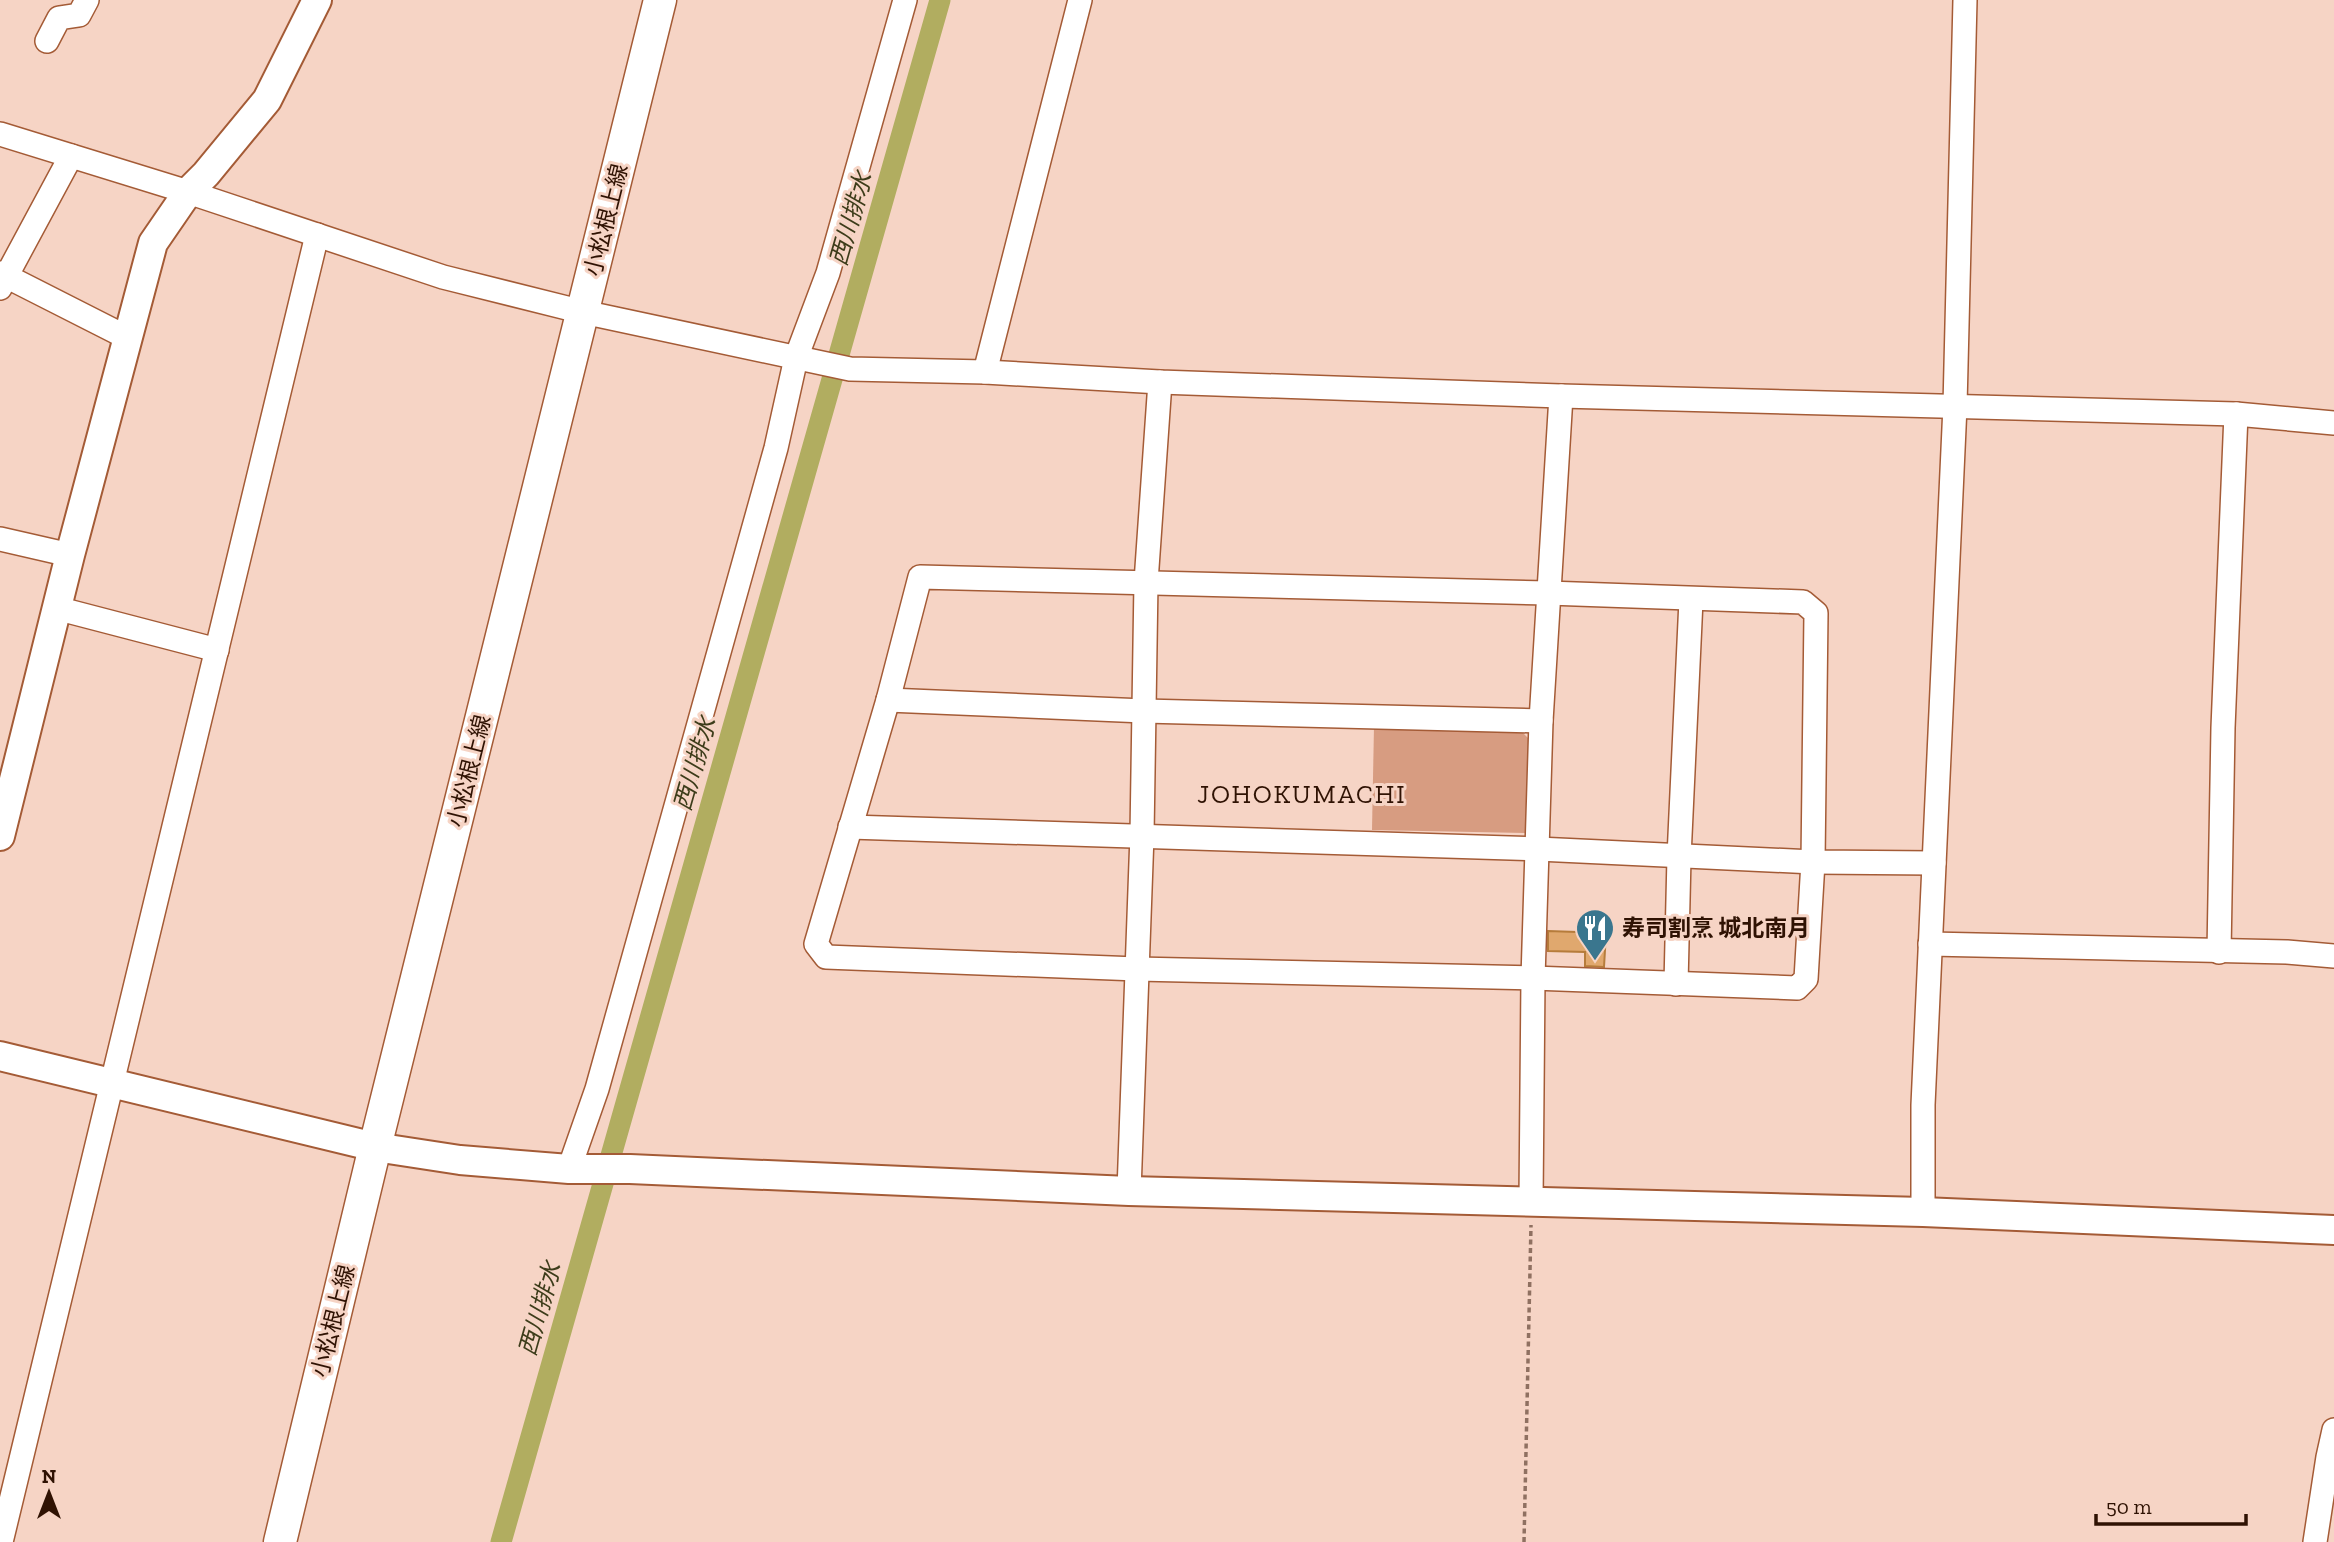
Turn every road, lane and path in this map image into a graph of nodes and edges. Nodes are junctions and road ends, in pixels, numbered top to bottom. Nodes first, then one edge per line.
1 (87, 0) edge
2 (317, 0) edge
3 (660, 0) edge
4 (905, 0) edge
5 (1080, 0) edge
6 (1965, 0) edge
7 (47, 41) dead end
8 (0, 134) edge
9 (71, 156) junction
10 (188, 192) junction
11 (317, 235) junction
12 (2, 279) edge
13 (583, 312) junction
14 (128, 338) junction
15 (805, 360) junction
16 (985, 372) junction
17 (1160, 382) junction
18 (1561, 396) junction
19 (1955, 406) junction
20 (2236, 414) junction
21 (2334, 423) edge
22 (0, 539) edge
23 (70, 555) junction
24 (1146, 582) junction
25 (1548, 593) junction
26 (1691, 600) junction
27 (57, 608) junction
28 (217, 650) junction
29 (888, 700) junction
30 (1144, 711) junction
31 (1541, 721) junction
32 (850, 827) junction
33 (1142, 835) junction
34 (0, 836) edge
35 (1538, 849) junction
36 (1679, 857) junction
37 (1813, 862) junction
38 (1934, 863) junction
39 (1930, 944) junction
40 (2219, 952) junction
41 (2334, 956) edge
42 (1137, 969) junction
43 (1533, 978) junction
44 (1676, 984) junction
45 (0, 1056) edge
46 (113, 1083) junction
47 (375, 1147) junction
48 (579, 1170) junction
49 (1129, 1191) junction
50 (1531, 1202) junction
51 (1923, 1212) junction
52 (2334, 1230) edge
53 (2334, 1430) edge
54 (1, 1542) edge
55 (280, 1542) edge
56 (1524, 1542) edge
57 (2315, 1542) edge

1 - 7 street
2 - 10 street
3 - 13 main road, 小松根上線
4 - 15 street
5 - 16 street
6 - 19 street
8 - 9 street
9 - 10 street
9 - 12 street
10 - 11 street
10 - 14 street
11 - 13 street
11 - 28 street
12 - 14 street
13 - 15 street
13 - 47 main road, 小松根上線
14 - 23 street
15 - 16 street
15 - 48 street
16 - 17 street
17 - 18 street
17 - 24 street
18 - 19 street
18 - 25 street
19 - 20 street
19 - 38 street
20 - 21 street
20 - 40 street
22 - 23 street
23 - 27 street
24 - 25 street
24 - 29 street
24 - 30 street
25 - 26 street
25 - 31 street
26 - 36 street
26 - 37 street
27 - 28 street
27 - 34 street
28 - 46 street
29 - 30 street
29 - 32 street
30 - 31 street
30 - 33 street
31 - 35 street
32 - 33 street
32 - 42 street
33 - 35 street
33 - 42 street
35 - 36 street
35 - 43 street
36 - 37 street
36 - 44 street
37 - 38 street
37 - 44 street
38 - 39 street
39 - 40 street
39 - 51 street
40 - 41 street
42 - 43 street
42 - 49 street
43 - 44 street
43 - 50 street
45 - 46 street
46 - 47 street
46 - 54 street
47 - 48 street
47 - 55 main road, 小松根上線
48 - 49 street
49 - 50 street
50 - 51 street
50 - 56 path
51 - 52 street
53 - 57 street

